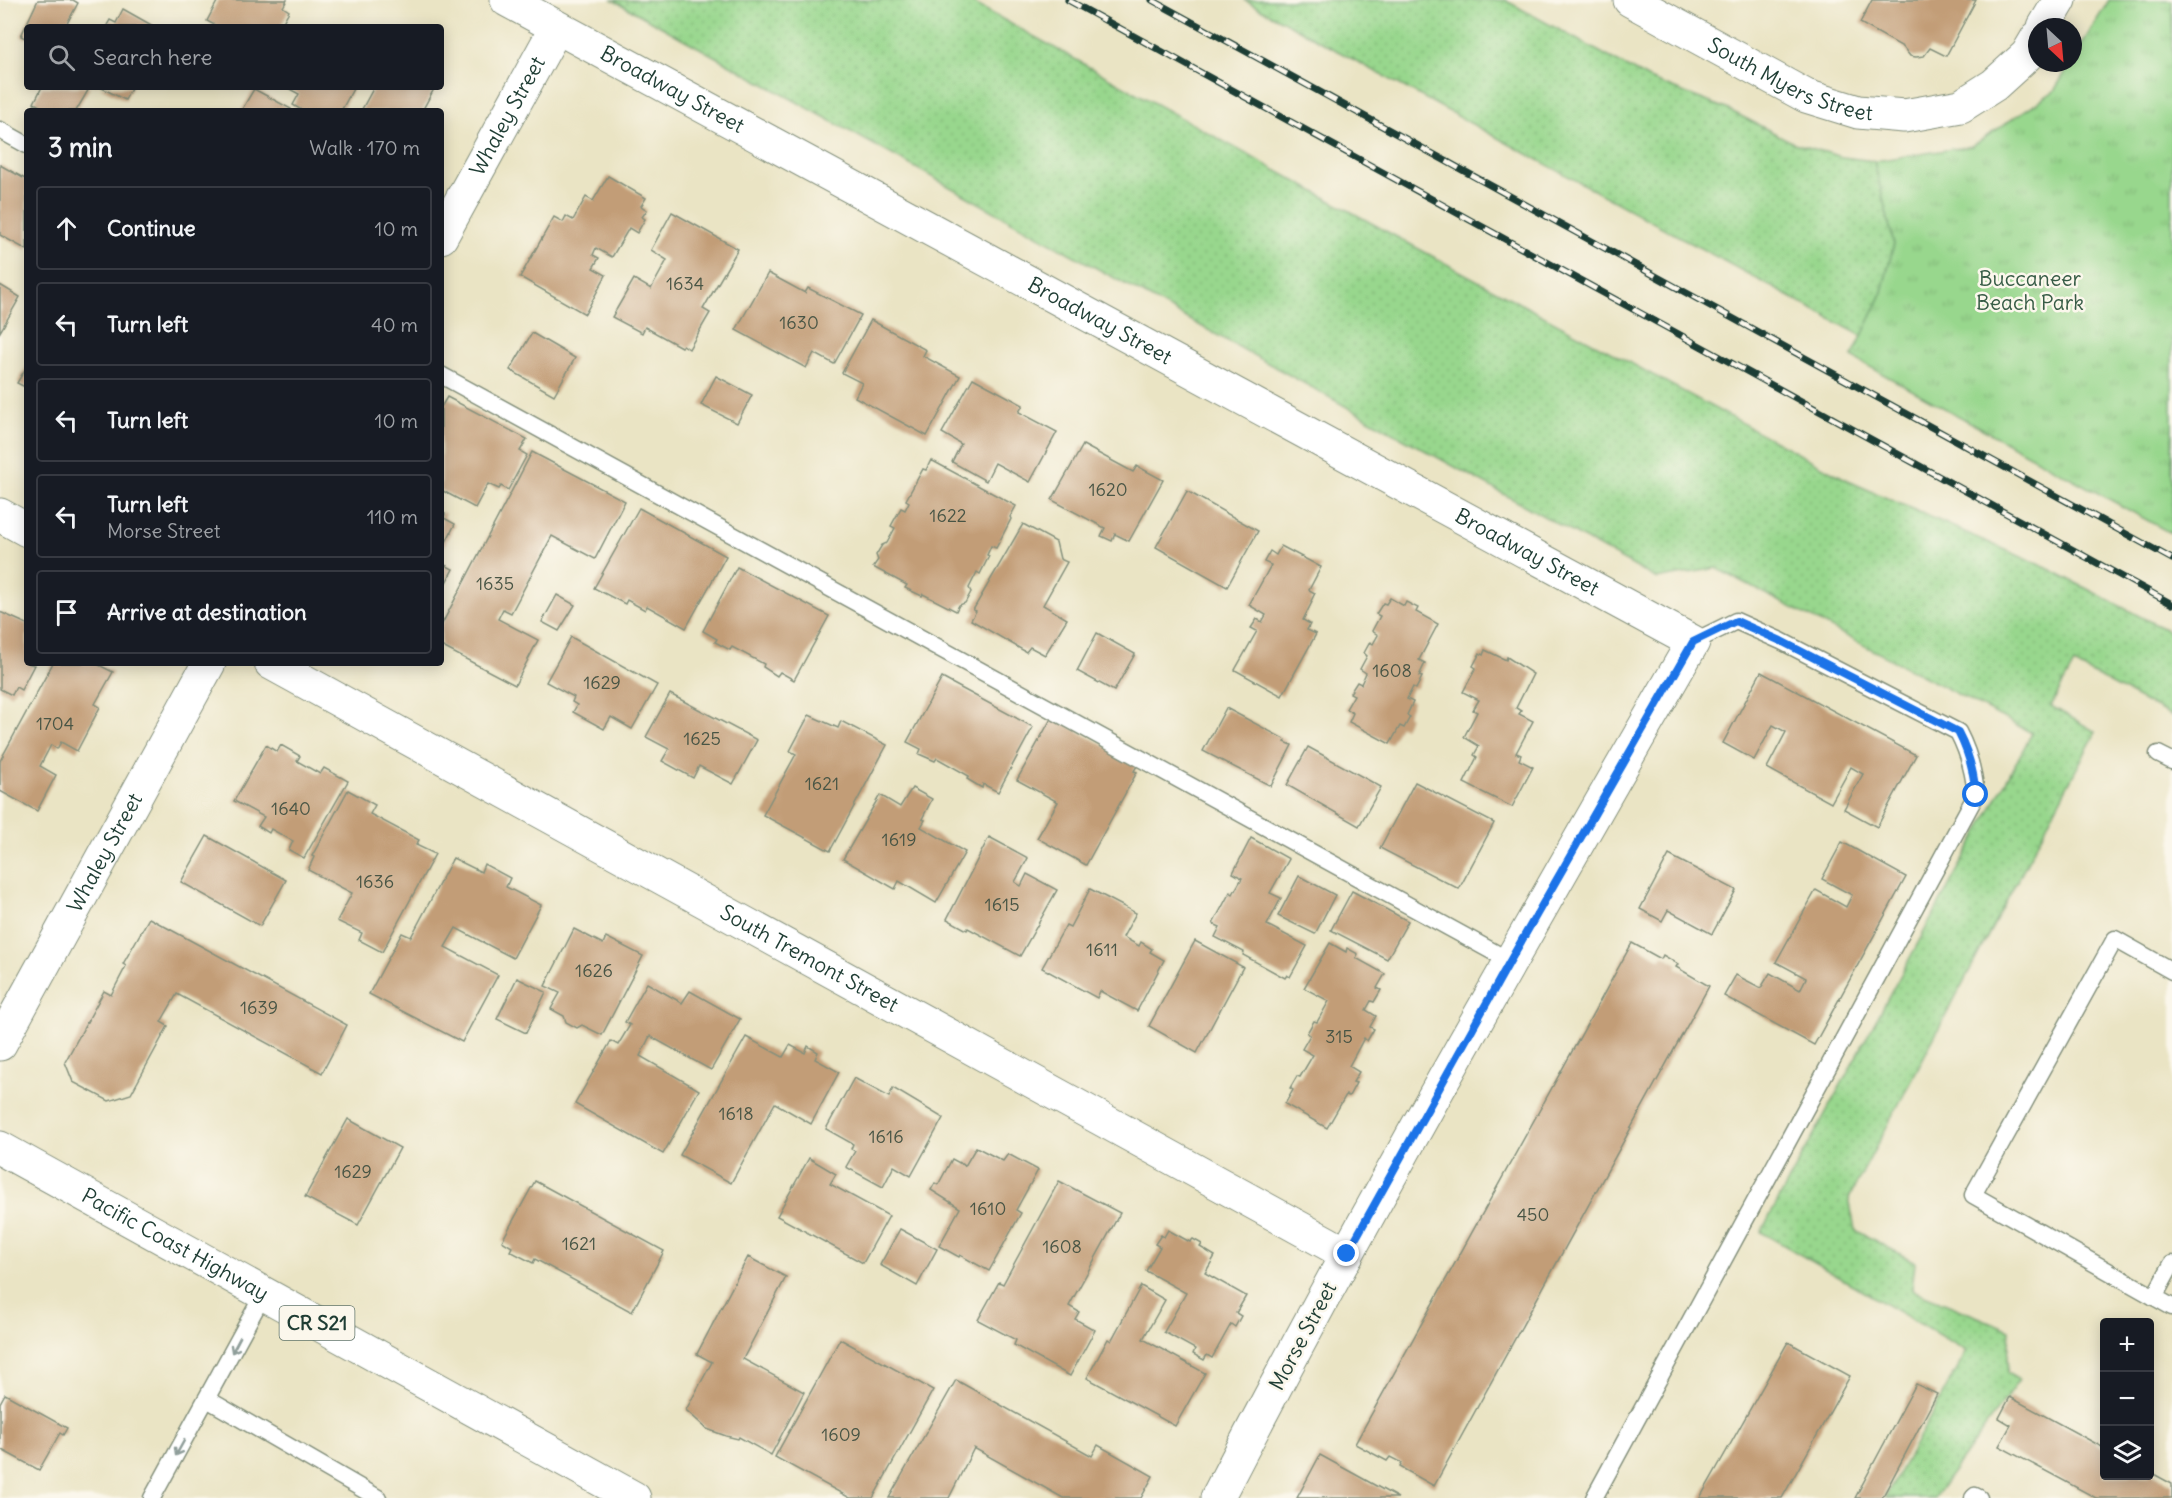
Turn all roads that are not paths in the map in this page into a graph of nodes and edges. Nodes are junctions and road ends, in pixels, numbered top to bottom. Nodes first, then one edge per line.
1 (507, 0) edge
2 (1630, 0) edge
3 (2060, 0) edge
4 (2049, 18) edge
5 (556, 28) junction
6 (2028, 53) edge
7 (0, 130) edge
8 (24, 143) edge
9 (444, 232) edge
10 (444, 377) edge
11 (0, 515) edge
12 (24, 528) edge
13 (1693, 642) junction
14 (207, 666) edge
15 (277, 666) edge
16 (1510, 961) junction
17 (2172, 971) edge
18 (0, 1044) edge
19 (0, 1148) edge
20 (1347, 1254) junction
21 (2172, 1264) edge
22 (264, 1293) junction
23 (2154, 1297) junction
24 (2172, 1307) edge
25 (207, 1399) junction
26 (152, 1498) edge
27 (378, 1498) edge
28 (634, 1498) edge
29 (1217, 1498) edge
30 (1594, 1498) edge
31 (1973, 1498) edge
32 (1979, 1498) edge

1 - 5 street, Broadway Street
2 - 6 street, South Myers Street
3 - 4 street
5 - 9 street, Whaley Street
5 - 13 street, Broadway Street
7 - 8 lane
10 - 16 lane
11 - 12 street
13 - 16 street, Morse Street
13 - 30 lane
14 - 18 street, Whaley Street
15 - 20 street, South Tremont Street
16 - 20 street, Morse Street
17 - 23 lane
19 - 22 street, Pacific Coast Highway / CR S21
20 - 29 street, Morse Street
21 - 23 lane
22 -> 25 lane
22 - 28 street, Pacific Coast Highway / CR S21
23 - 24 lane
25 -> 26 lane
25 - 27 lane
31 - 32 lane

